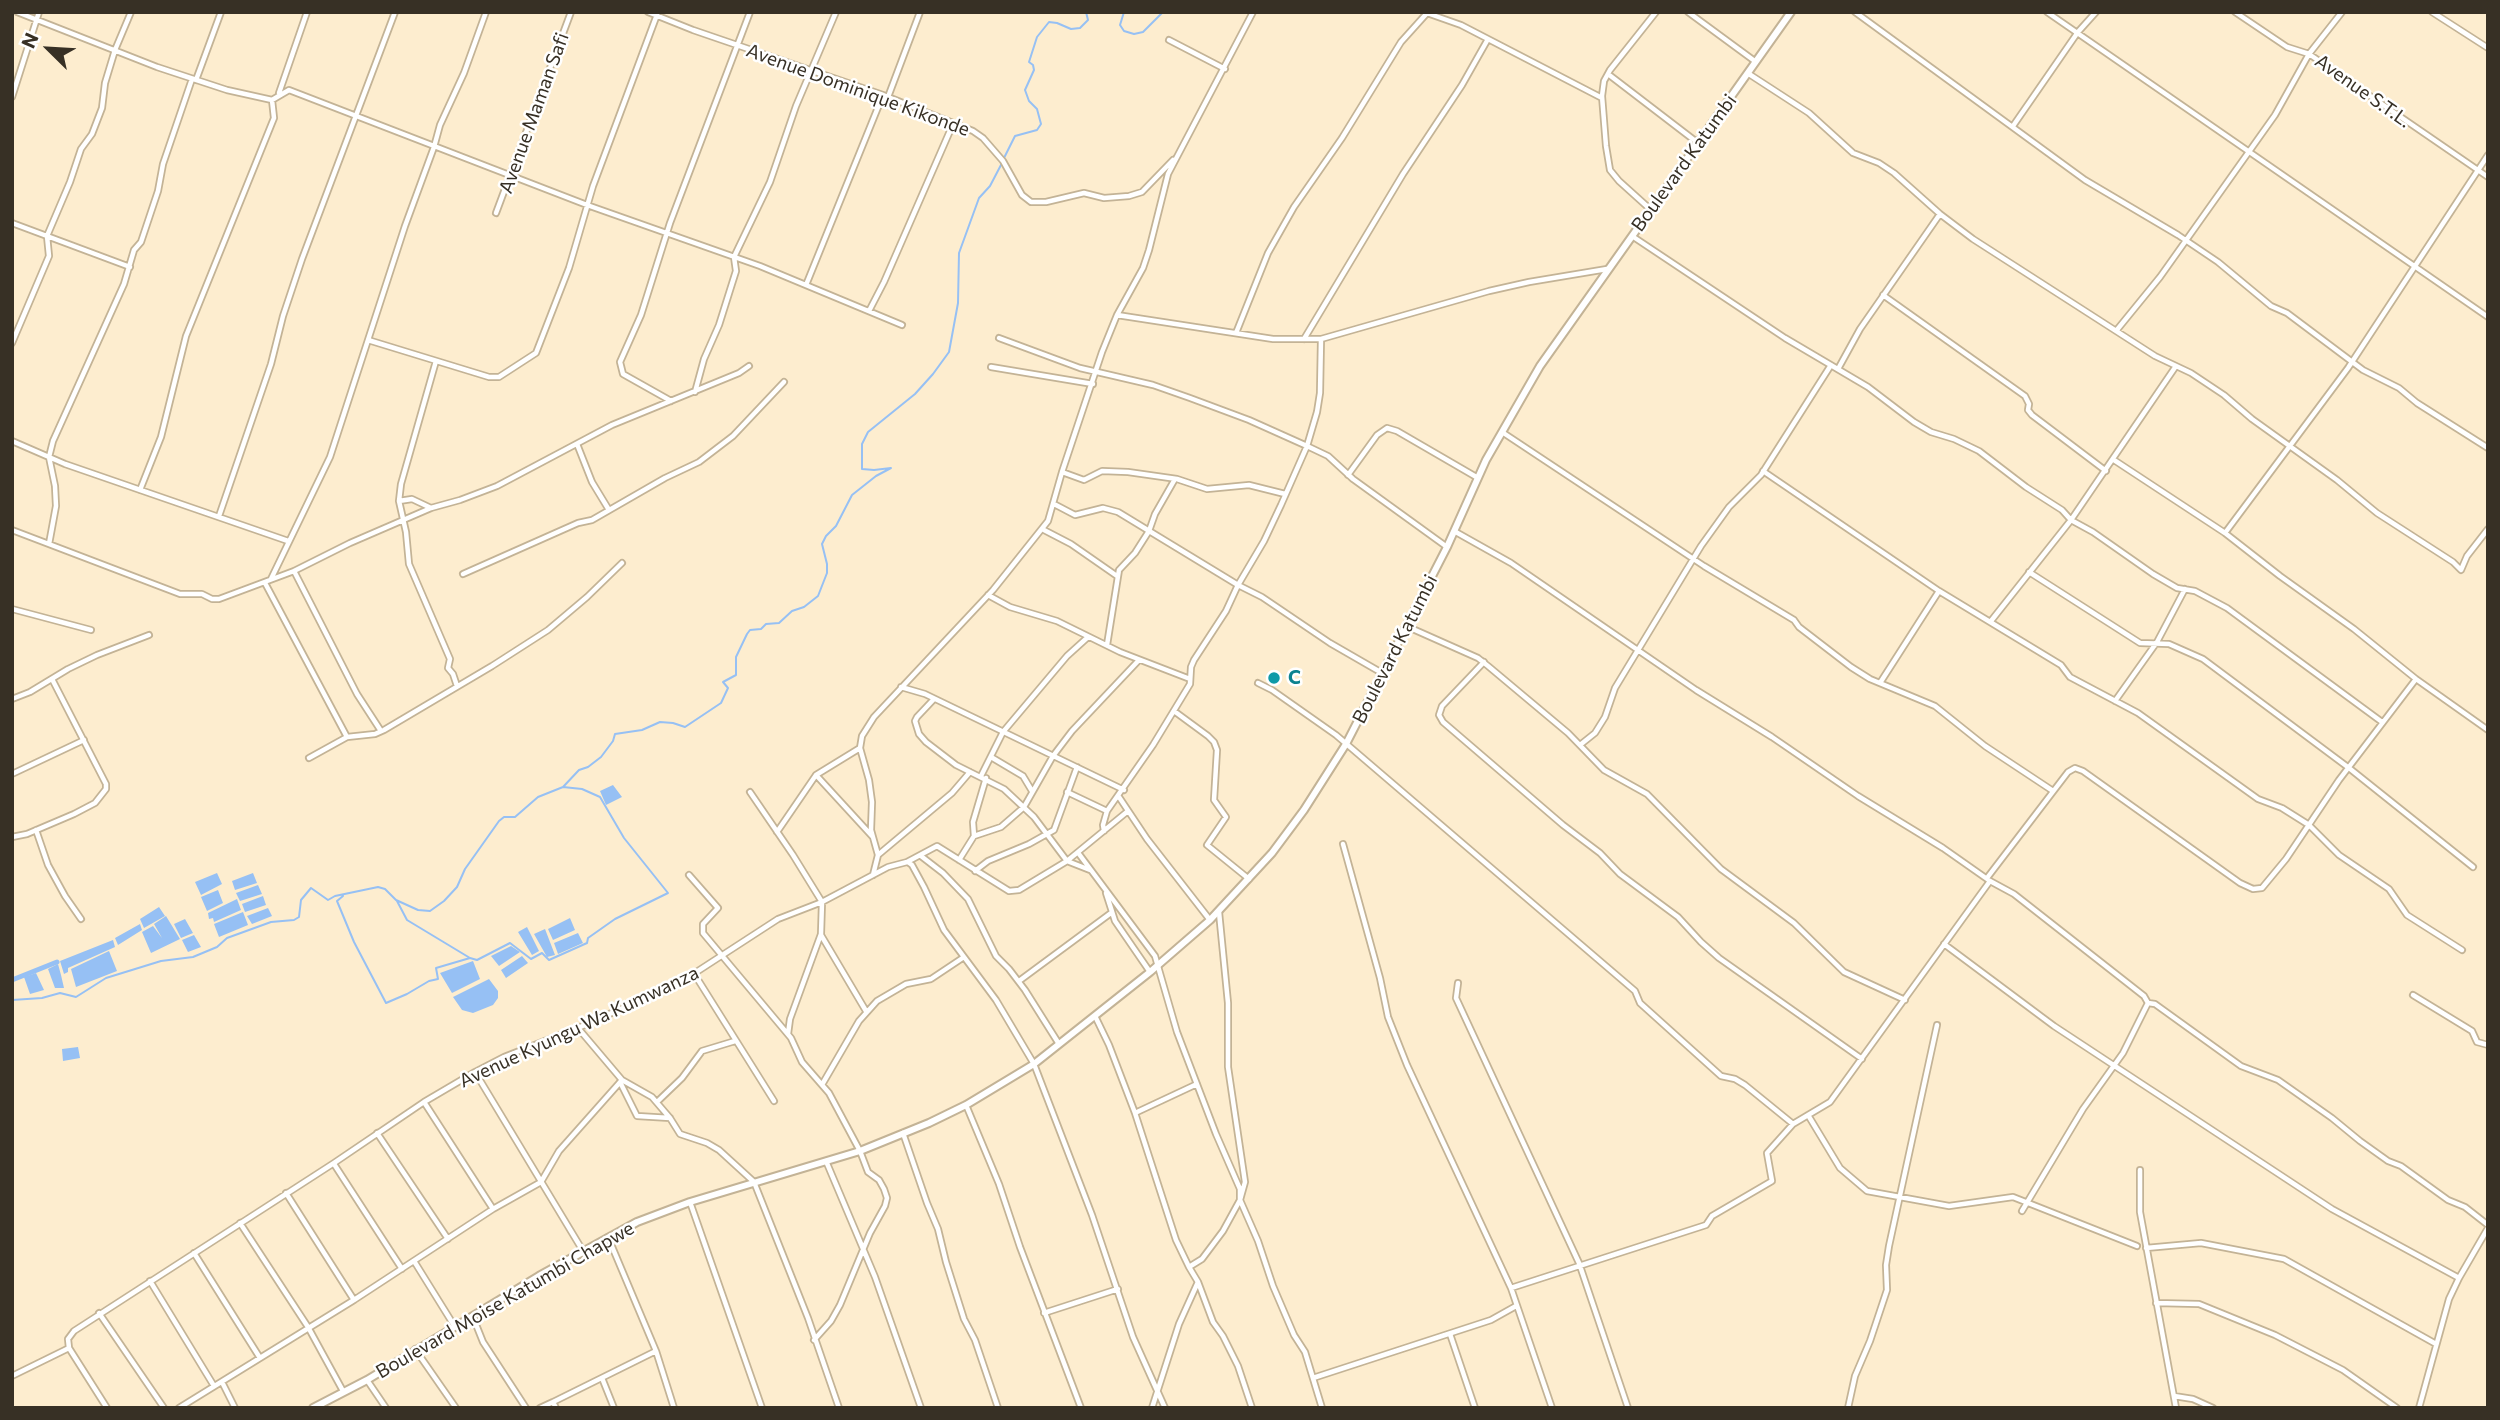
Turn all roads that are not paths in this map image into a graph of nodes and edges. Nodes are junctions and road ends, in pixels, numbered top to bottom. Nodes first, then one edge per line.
1 (17, 12) edge
2 (39, 12) edge
3 (131, 12) edge
4 (221, 12) edge
5 (307, 12) edge
6 (395, 12) edge
7 (486, 12) edge
8 (570, 12) edge
9 (648, 12) edge
10 (750, 12) edge
11 (836, 12) edge
12 (920, 12) edge
13 (1253, 12) edge
14 (1656, 12) edge
15 (1688, 12) edge
16 (1855, 12) edge
17 (2048, 12) edge
18 (2096, 12) edge
19 (2235, 12) edge
20 (2342, 12) edge
21 (2432, 12) edge
22 (1427, 13) edge
23 (1790, 13) edge
24 (657, 14) edge
25 (36, 19) junction
26 (2078, 32) junction
27 (1488, 39) junction
28 (1169, 40) dead end
29 (737, 45) junction
30 (2488, 48) edge
31 (115, 50) junction
32 (2309, 54) junction
33 (1756, 62) junction
34 (1226, 69) junction
35 (811, 70) junction
36 (1608, 74) junction
37 (1749, 74) junction
38 (194, 80) junction
39 (886, 96) junction
40 (12, 97) edge
41 (278, 97) junction
42 (1602, 98) junction
43 (272, 100) junction
44 (355, 115) junction
45 (953, 124) junction
46 (2014, 126) junction
47 (1699, 144) junction
48 (435, 147) junction
49 (2250, 151) junction
50 (1180, 153) junction
51 (2488, 155) edge
52 (2477, 170) junction
53 (510, 175) junction
54 (2488, 177) edge
55 (587, 205) junction
56 (1650, 209) junction
57 (496, 213) dead end
58 (1940, 214) junction
59 (12, 223) edge
60 (667, 233) junction
61 (1632, 235) junction
62 (47, 236) junction
63 (2186, 240) junction
64 (734, 257) junction
65 (2414, 266) junction
66 (130, 267) junction
67 (1607, 269) junction
68 (806, 285) junction
69 (1883, 295) junction
70 (869, 311) junction
71 (1117, 315) junction
72 (2488, 317) edge
73 (902, 325) dead end
74 (2116, 331) junction
75 (1236, 333) junction
76 (999, 338) dead end
77 (1321, 339) junction
78 (368, 340) junction
79 (1304, 340) junction
80 (12, 343) edge
81 (436, 361) junction
82 (2352, 361) junction
83 (1831, 365) junction
84 (749, 366) dead end
85 (2176, 366) junction
86 (991, 367) dead end
87 (1838, 369) junction
88 (1097, 372) junction
89 (784, 383) dead end
90 (1093, 384) junction
91 (695, 392) junction
92 (671, 401) junction
93 (1501, 432) junction
94 (12, 442) edge
95 (577, 444) junction
96 (1307, 446) junction
97 (2290, 446) junction
98 (2488, 448) edge
99 (49, 457) junction
100 (2114, 460) junction
101 (1763, 471) junction
102 (2106, 471) junction
103 (1062, 472) junction
104 (1348, 475) junction
105 (1478, 478) junction
106 (1175, 479) junction
107 (140, 490) junction
108 (1285, 494) junction
109 (398, 500) junction
110 (1054, 504) junction
111 (431, 508) junction
112 (609, 510) junction
113 (219, 516) junction
114 (402, 520) junction
115 (2071, 520) junction
116 (2488, 529) edge
117 (12, 530) edge
118 (1044, 530) junction
119 (1149, 531) junction
120 (1454, 531) junction
121 (2225, 533) junction
122 (288, 541) junction
123 (49, 544) junction
124 (1447, 547) junction
125 (1695, 560) junction
126 (622, 562) dead end
127 (294, 571) junction
128 (2029, 572) junction
129 (463, 574) dead end
130 (1117, 576) junction
131 (267, 582) junction
132 (1238, 585) junction
133 (2185, 589) junction
134 (1939, 591) junction
135 (988, 595) junction
136 (12, 609) edge
137 (1990, 621) junction
138 (1406, 626) junction
139 (91, 630) dead end
140 (149, 635) dead end
141 (1088, 637) junction
142 (2157, 642) junction
143 (1107, 645) junction
144 (1639, 651) junction
145 (1139, 660) junction
146 (1484, 662) junction
147 (1382, 673) junction
148 (52, 679) junction
149 (1190, 679) junction
150 (2416, 679) junction
151 (1880, 682) junction
152 (1258, 683) dead end
153 (457, 685) junction
154 (901, 687) junction
155 (12, 699) edge
156 (934, 699) junction
157 (2115, 701) junction
158 (1174, 711) junction
159 (2382, 722) junction
160 (2488, 730) edge
161 (382, 731) junction
162 (1003, 732) junction
163 (348, 737) junction
164 (84, 740) junction
165 (1346, 744) junction
166 (1580, 745) junction
167 (860, 748) junction
168 (1053, 756) junction
169 (991, 757) junction
170 (309, 758) dead end
171 (1077, 767) junction
172 (2348, 768) junction
173 (970, 772) junction
174 (12, 774) edge
175 (816, 775) junction
176 (984, 777) junction
177 (1124, 790) junction
178 (1032, 791) junction
179 (2053, 791) junction
180 (750, 792) dead end
181 (1067, 792) junction
182 (1119, 797) junction
183 (1024, 807) junction
184 (1107, 811) junction
185 (1128, 811) junction
186 (2309, 825) junction
187 (36, 830) junction
188 (1104, 831) junction
189 (777, 833) junction
190 (1047, 834) junction
191 (974, 836) junction
192 (12, 837) edge
193 (872, 837) junction
194 (1343, 844) dead end
195 (1079, 854) junction
196 (878, 855) junction
197 (921, 856) junction
198 (959, 860) junction
199 (1067, 861) junction
200 (907, 862) junction
201 (2473, 867) dead end
202 (1090, 870) junction
203 (975, 871) junction
204 (873, 875) junction
205 (689, 876) dead end
206 (1249, 879) junction
207 (1988, 880) junction
208 (1105, 888) junction
209 (822, 902) junction
210 (1219, 912) junction
211 (1111, 913) junction
212 (81, 919) dead end
213 (1210, 920) junction
214 (821, 934) junction
215 (1944, 944) junction
216 (2462, 950) dead end
217 (724, 956) junction
218 (964, 957) junction
219 (1157, 964) junction
220 (1150, 972) junction
221 (695, 975) junction
222 (1018, 981) junction
223 (1458, 983) dead end
224 (2413, 995) dead end
225 (1905, 1000) junction
226 (2148, 1003) junction
227 (866, 1011) junction
228 (1094, 1016) junction
229 (790, 1018) junction
230 (1937, 1025) dead end
231 (781, 1027) junction
232 (578, 1028) junction
233 (788, 1034) junction
234 (735, 1041) junction
235 (1059, 1044) junction
236 (2488, 1045) edge
237 (1862, 1059) junction
238 (1034, 1064) junction
239 (2114, 1066) junction
240 (475, 1072) junction
241 (621, 1081) junction
242 (823, 1083) junction
243 (1197, 1084) junction
244 (774, 1101) dead end
245 (424, 1102) junction
246 (657, 1102) junction
247 (966, 1105) junction
248 (1135, 1113) junction
249 (1808, 1115) junction
250 (670, 1118) junction
251 (1793, 1124) junction
252 (903, 1132) junction
253 (377, 1133) junction
254 (860, 1151) junction
255 (826, 1160) junction
256 (334, 1163) junction
257 (2140, 1170) dead end
258 (541, 1182) junction
259 (754, 1182) junction
260 (286, 1193) junction
261 (1901, 1197) junction
262 (1240, 1200) junction
263 (690, 1202) junction
264 (2026, 1203) junction
265 (493, 1209) junction
266 (2022, 1211) dead end
267 (240, 1223) junction
268 (2488, 1226) edge
269 (608, 1237) junction
270 (449, 1239) junction
271 (2137, 1246) dead end
272 (2146, 1248) junction
273 (864, 1250) junction
274 (583, 1251) junction
275 (194, 1253) junction
276 (414, 1261) junction
277 (1579, 1265) junction
278 (1189, 1267) junction
279 (402, 1269) junction
280 (2459, 1278) junction
281 (150, 1281) junction
282 (1198, 1282) junction
283 (1511, 1288) junction
284 (1118, 1289) junction
285 (354, 1300) junction
286 (2156, 1303) junction
287 (1516, 1306) junction
288 (99, 1313) junction
289 (1044, 1314) junction
290 (473, 1317) junction
291 (308, 1327) junction
292 (454, 1328) junction
293 (1450, 1334) junction
294 (814, 1340) junction
295 (2436, 1344) junction
296 (69, 1348) junction
297 (415, 1349) junction
298 (656, 1351) junction
299 (260, 1358) junction
300 (12, 1376) edge
301 (602, 1378) junction
302 (1313, 1378) junction
303 (367, 1380) junction
304 (222, 1382) junction
305 (214, 1385) junction
306 (1158, 1388) junction
307 (343, 1391) junction
308 (2173, 1396) junction
309 (553, 1402) junction
310 (324, 1405) edge
311 (107, 1408) edge
312 (164, 1408) edge
313 (179, 1408) edge
314 (235, 1408) edge
315 (313, 1408) edge
316 (386, 1408) edge
317 (456, 1408) edge
318 (526, 1408) edge
319 (540, 1408) edge
320 (556, 1408) edge
321 (614, 1408) edge
322 (674, 1408) edge
323 (762, 1408) edge
324 (839, 1408) edge
325 (921, 1408) edge
326 (998, 1408) edge
327 (1081, 1408) edge
328 (1152, 1408) edge
329 (1165, 1408) edge
330 (1252, 1408) edge
331 (1322, 1408) edge
332 (1475, 1408) edge
333 (1552, 1408) edge
334 (1628, 1408) edge
335 (1848, 1408) edge
336 (2176, 1408) edge
337 (2213, 1408) edge
338 (2397, 1408) edge
339 (2419, 1408) edge

1 - 25 street
2 - 25 street
3 - 31 street
4 - 38 street
5 - 41 street
6 - 44 street
7 - 48 street
8 - 53 street, Avenue Maman Safi
9 - 24 street, Avenue Dominique Kikonde
10 - 29 street
11 - 35 street
12 - 39 street
13 - 34 street
14 - 36 street
15 - 33 street
16 - 46 street
17 - 26 street
18 - 26 street
19 - 32 street, Avenue S.T.L.
20 - 32 street
21 - 30 street
22 - 27 street
22 - 75 street
23 - 33 street, Boulevard Katumbi
24 - 29 street, Avenue Dominique Kikonde
24 - 55 street
25 - 31 street
25 - 40 street
26 - 46 street
26 - 49 street
27 - 42 street
27 - 79 street
28 - 34 street
29 - 35 street, Avenue Dominique Kikonde
29 - 60 street
31 - 38 street
31 - 62 street
32 - 49 street
32 - 52 street, Avenue S.T.L.
33 - 37 street, Boulevard Katumbi
34 - 50 street
35 - 39 street, Avenue Dominique Kikonde
35 - 64 street
36 - 42 street
36 - 47 street
37 - 47 street, Boulevard Katumbi
37 - 58 street
38 - 43 street
38 - 66 street
39 - 45 street, Avenue Dominique Kikonde
39 - 68 street
41 - 43 street
41 - 44 street
42 - 56 street
43 - 107 street
44 - 48 street
44 - 113 street
45 - 50 street, Avenue Dominique Kikonde
45 - 70 street
46 - 63 street
47 - 56 street, Boulevard Katumbi
48 - 53 street
48 - 78 street
49 - 63 street
49 - 65 street
50 - 71 street
51 - 52 street
52 - 54 street, Avenue S.T.L.
52 - 65 street
53 - 55 street
53 - 57 street, Avenue Maman Safi
55 - 60 street
55 - 81 street
56 - 61 street, Boulevard Katumbi
58 - 69 street
58 - 74 street
59 - 62 street
60 - 64 street
60 - 92 street
61 - 67 street, Boulevard Katumbi
61 - 83 street
62 - 66 street
62 - 80 street
63 - 74 street
63 - 82 street
64 - 68 street
64 - 91 street
65 - 72 street
65 - 82 street
66 - 99 street
67 - 77 street
67 - 93 street, Boulevard Katumbi
68 - 70 street
69 - 87 street
69 - 102 street
70 - 73 street
71 - 75 street
71 - 88 street
74 - 85 street
75 - 79 street
76 - 88 street
77 - 79 street
77 - 96 street
78 - 81 street
78 - 122 street
81 - 109 street
82 - 97 street
82 - 98 street
83 - 87 street
83 - 101 street
84 - 91 street
85 - 97 street
85 - 100 street
86 - 90 street
87 - 115 street
88 - 90 street
88 - 96 street
89 - 112 street
90 - 103 street
91 - 92 street
92 - 95 street
93 - 105 street, Boulevard Katumbi
93 - 125 street
94 - 99 street
95 - 111 street
95 - 112 street
96 - 104 street
96 - 108 street
97 - 116 street
97 - 121 street
99 - 107 street
99 - 123 street
100 - 102 street
100 - 121 street
101 - 125 street
101 - 134 street
102 - 115 street
103 - 106 street
103 - 110 street
104 - 105 street
104 - 124 street
105 - 120 street, Boulevard Katumbi
106 - 108 street
106 - 119 street
107 - 113 street
108 - 132 street
109 - 111 street
109 - 114 street
110 - 118 street
110 - 119 street
111 - 114 street
112 - 129 street
113 - 122 street
114 - 127 street
114 - 153 street
115 - 128 street
115 - 133 street
117 - 123 street
118 - 130 street
118 - 135 street
119 - 130 street
119 - 132 street
120 - 124 street, Boulevard Katumbi
120 - 144 street
121 - 150 street
122 - 131 street
123 - 131 street
124 - 138 street, Boulevard Katumbi
125 - 144 street
125 - 151 street
126 - 153 street
127 - 131 street
127 - 161 street
128 - 137 street
128 - 142 street
130 - 143 street
131 - 163 street
132 - 147 street
132 - 149 street
133 - 142 street
133 - 159 street
134 - 137 street
134 - 151 street
135 - 141 street
135 - 154 street
136 - 139 street
137 - 157 street
138 - 146 street
138 - 147 street, Boulevard Katumbi
140 - 148 street
141 - 143 street
141 - 162 street
142 - 157 street
142 - 172 street
143 - 145 street
144 - 166 street
144 - 207 street
145 - 149 street
145 - 168 street
146 - 166 street
146 - 237 street
147 - 165 street, Boulevard Katumbi
148 - 155 street
148 - 164 street
149 - 158 street
150 - 159 street
150 - 160 street
151 - 179 street
152 - 165 street
153 - 161 street
154 - 156 street
154 - 167 street
156 - 162 street
156 - 173 street
157 - 186 street
158 - 177 street
158 - 206 street
159 - 172 street
161 - 163 street
162 - 168 street
162 - 169 street
163 - 170 street
164 - 174 street
164 - 187 street
165 - 206 street, Boulevard Katumbi
165 - 251 street
166 - 225 street
167 - 175 street
167 - 193 street
168 - 171 street
168 - 178 street
169 - 176 street
169 - 178 street
171 - 177 street
171 - 181 street
172 - 186 street
172 - 201 street
173 - 176 street
173 - 196 street
175 - 189 street
175 - 193 street
176 - 183 street
176 - 191 street
177 - 182 street
178 - 183 street
179 - 186 street
179 - 207 street
180 - 189 street
181 - 184 street
181 - 190 street
182 - 184 street
182 - 185 street
183 - 190 street
183 - 191 street
184 - 188 street
185 - 188 street
185 - 213 street
186 - 216 street
187 - 192 street
187 - 212 street
188 - 195 street
189 - 209 street
190 - 199 street
190 - 203 street
191 - 198 street
193 - 196 street
194 - 283 street
195 - 199 street
195 - 202 street
196 - 204 street
197 - 198 street
197 - 200 street, Avenue Kyungu Wa Kumwanza
197 - 222 street
198 - 203 street
199 - 202 street
199 - 203 street
200 - 204 street, Avenue Kyungu Wa Kumwanza
200 - 218 street
202 - 208 street
204 - 209 street, Avenue Kyungu Wa Kumwanza
205 - 217 street
206 - 210 street, Boulevard Katumbi
207 - 215 street
207 - 226 street
208 - 211 street
208 - 219 street
209 - 214 street
209 - 217 street, Avenue Kyungu Wa Kumwanza
210 - 213 street, Boulevard Katumbi
210 - 262 street
211 - 220 street
211 - 222 street
213 - 219 street, Boulevard Katumbi
214 - 227 street
214 - 229 street
215 - 225 street
215 - 239 street
217 - 221 street, Avenue Kyungu Wa Kumwanza
217 - 231 street
218 - 227 street
218 - 238 street
219 - 220 street, Boulevard Katumbi
219 - 243 street
220 - 228 street, Boulevard Katumbi
221 - 232 street, Avenue Kyungu Wa Kumwanza
221 - 234 street
222 - 235 street
223 - 277 street
224 - 236 street
225 - 237 street
226 - 239 street
226 - 268 street
227 - 242 street
228 - 235 street, Boulevard Katumbi
228 - 248 street
229 - 231 street
229 - 233 street
230 - 261 street
231 - 233 street
232 - 240 street, Avenue Kyungu Wa Kumwanza
232 - 241 street
233 - 242 street
234 - 244 street
234 - 246 street
235 - 238 street, Boulevard Katumbi
237 - 249 street
238 - 247 street, Boulevard Katumbi
238 - 284 street
239 - 264 street
239 - 280 street
240 - 245 street, Avenue Kyungu Wa Kumwanza
240 - 258 street
241 - 246 street
241 - 250 street
241 - 258 street
242 - 254 street
243 - 248 street
243 - 262 street
245 - 253 street, Avenue Kyungu Wa Kumwanza
245 - 265 street
246 - 250 street
247 - 252 street, Boulevard Katumbi
247 - 289 street
248 - 278 street
249 - 251 street
249 - 261 street
250 - 259 street
251 - 277 street
252 - 254 street, Boulevard Katumbi
252 - 326 street
253 - 256 street, Avenue Kyungu Wa Kumwanza
253 - 270 street
254 - 255 street, Boulevard Moise Katumbi Chapwe
254 - 273 street
255 - 259 street, Boulevard Moise Katumbi Chapwe
255 - 273 street
256 - 260 street, Avenue Kyungu Wa Kumwanza
256 - 279 street
257 - 272 street
258 - 265 street
258 - 274 street
259 - 263 street, Boulevard Moise Katumbi Chapwe
259 - 294 street
260 - 267 street, Avenue Kyungu Wa Kumwanza
260 - 285 street
261 - 264 street
261 - 335 street
262 - 278 street
262 - 302 street
263 - 269 street, Boulevard Moise Katumbi Chapwe
263 - 323 street
264 - 266 street
264 - 271 street
265 - 270 street
267 - 275 street, Avenue Kyungu Wa Kumwanza
267 - 291 street
268 - 280 street
269 - 274 street, Boulevard Moise Katumbi Chapwe
269 - 298 street
270 - 276 street
272 - 286 street
272 - 295 street
273 - 294 street
273 - 325 street
274 - 290 street, Boulevard Moise Katumbi Chapwe
275 - 281 street, Avenue Kyungu Wa Kumwanza
275 - 299 street
276 - 279 street
276 - 292 street
277 - 283 street
277 - 334 street
278 - 282 street
279 - 285 street
280 - 295 street
281 - 288 street, Avenue Kyungu Wa Kumwanza
281 - 305 street
282 - 306 street
282 - 330 street
283 - 287 street
284 - 289 street
284 - 306 street
285 - 291 street
286 - 308 street
286 - 338 street
287 - 293 street
287 - 333 street
288 - 296 street, Avenue Kyungu Wa Kumwanza
288 - 312 street
289 - 327 street
290 - 292 street, Boulevard Moise Katumbi Chapwe
290 - 318 street
291 - 299 street
291 - 307 street
292 - 297 street, Boulevard Moise Katumbi Chapwe
293 - 302 street
293 - 332 street
294 - 324 street
295 - 339 street
296 - 300 street
296 - 311 street
297 - 303 street, Boulevard Moise Katumbi Chapwe
297 - 317 street
298 - 301 street
298 - 322 street
299 - 304 street
301 - 309 street
301 - 321 street
302 - 331 street
303 - 307 street, Boulevard Moise Katumbi Chapwe
303 - 316 street
304 - 305 street
304 - 314 street
305 - 313 street
306 - 328 street
306 - 329 street
307 - 310 street, Boulevard Moise Katumbi Chapwe
308 - 336 street
308 - 337 street
309 - 319 street
309 - 320 street
310 - 315 street, Boulevard Moise Katumbi Chapwe

